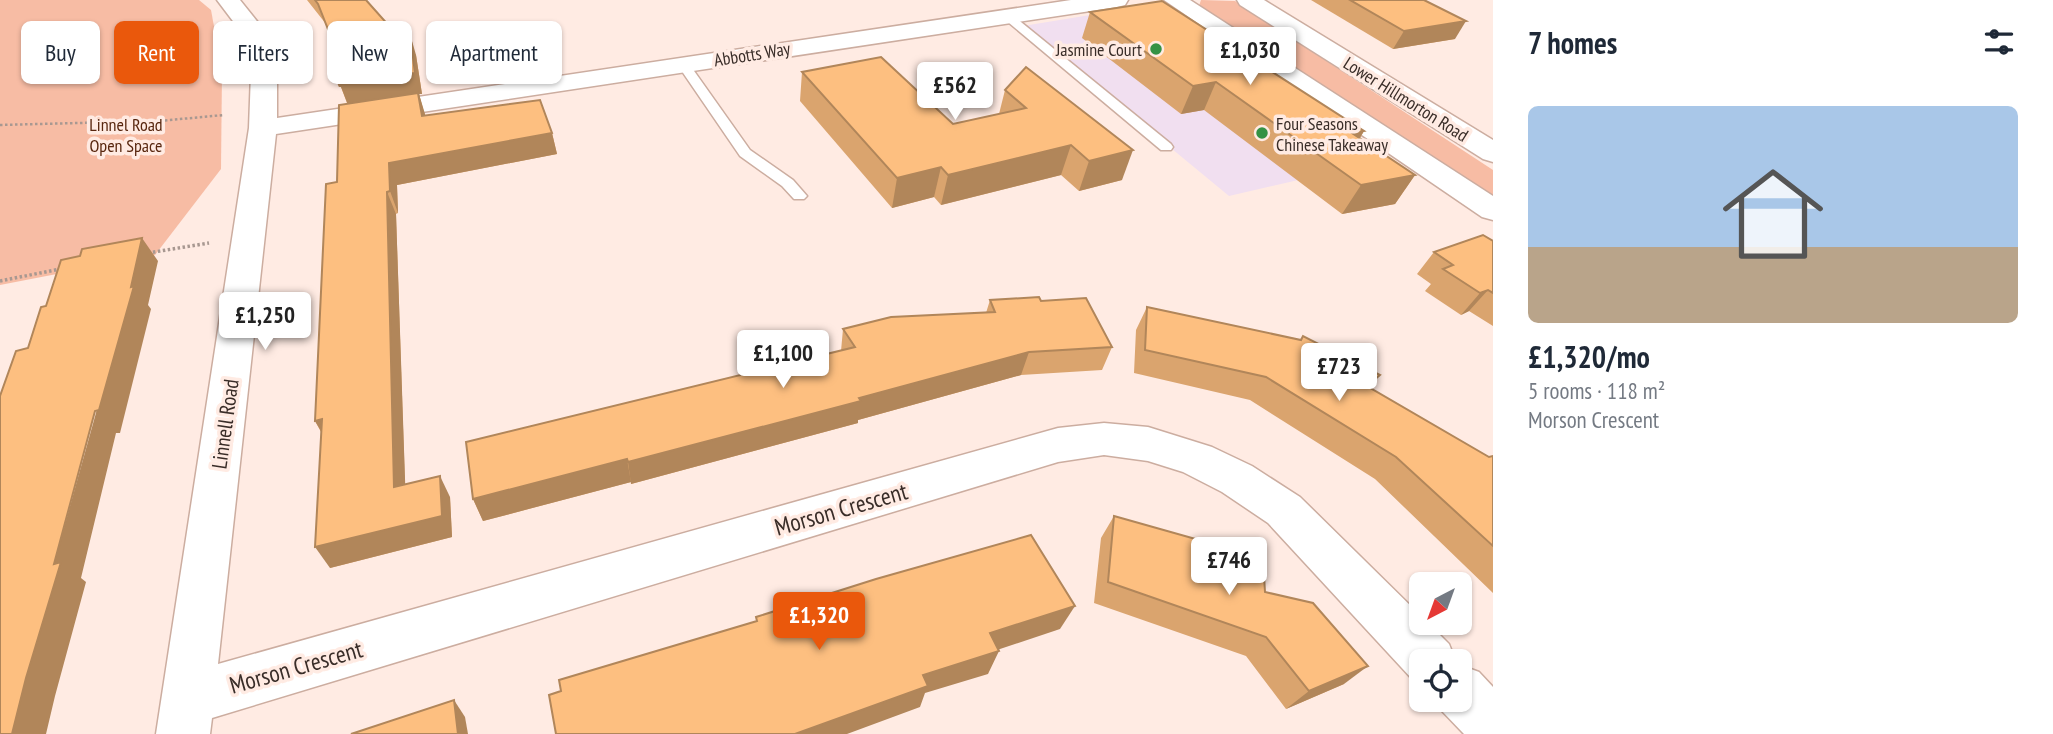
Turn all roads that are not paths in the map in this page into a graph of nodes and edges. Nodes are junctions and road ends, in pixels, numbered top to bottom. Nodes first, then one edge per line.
1 (229, 0) edge
2 (1117, 0) edge
3 (1175, 0) edge
4 (1248, 0) edge
5 (998, 16) junction
6 (682, 64) junction
7 (263, 119) junction
8 (1166, 147) dead end
9 (1493, 153) edge
10 (799, 196) dead end
11 (1493, 210) edge
12 (1418, 649) edge
13 (1472, 703) edge
14 (186, 716) edge
15 (1493, 725) edge

1 - 7 street, Linnell Road
2 - 5 street, Abbotts Way
3 - 11 street
4 - 9 street, Lower Hillmorton Road
5 - 6 street, Abbotts Way
5 - 8 lane
6 - 7 street, Abbotts Way
6 - 10 lane
7 - 14 street, Linnell Road
12 - 14 street, Morson Crescent
13 - 15 street

